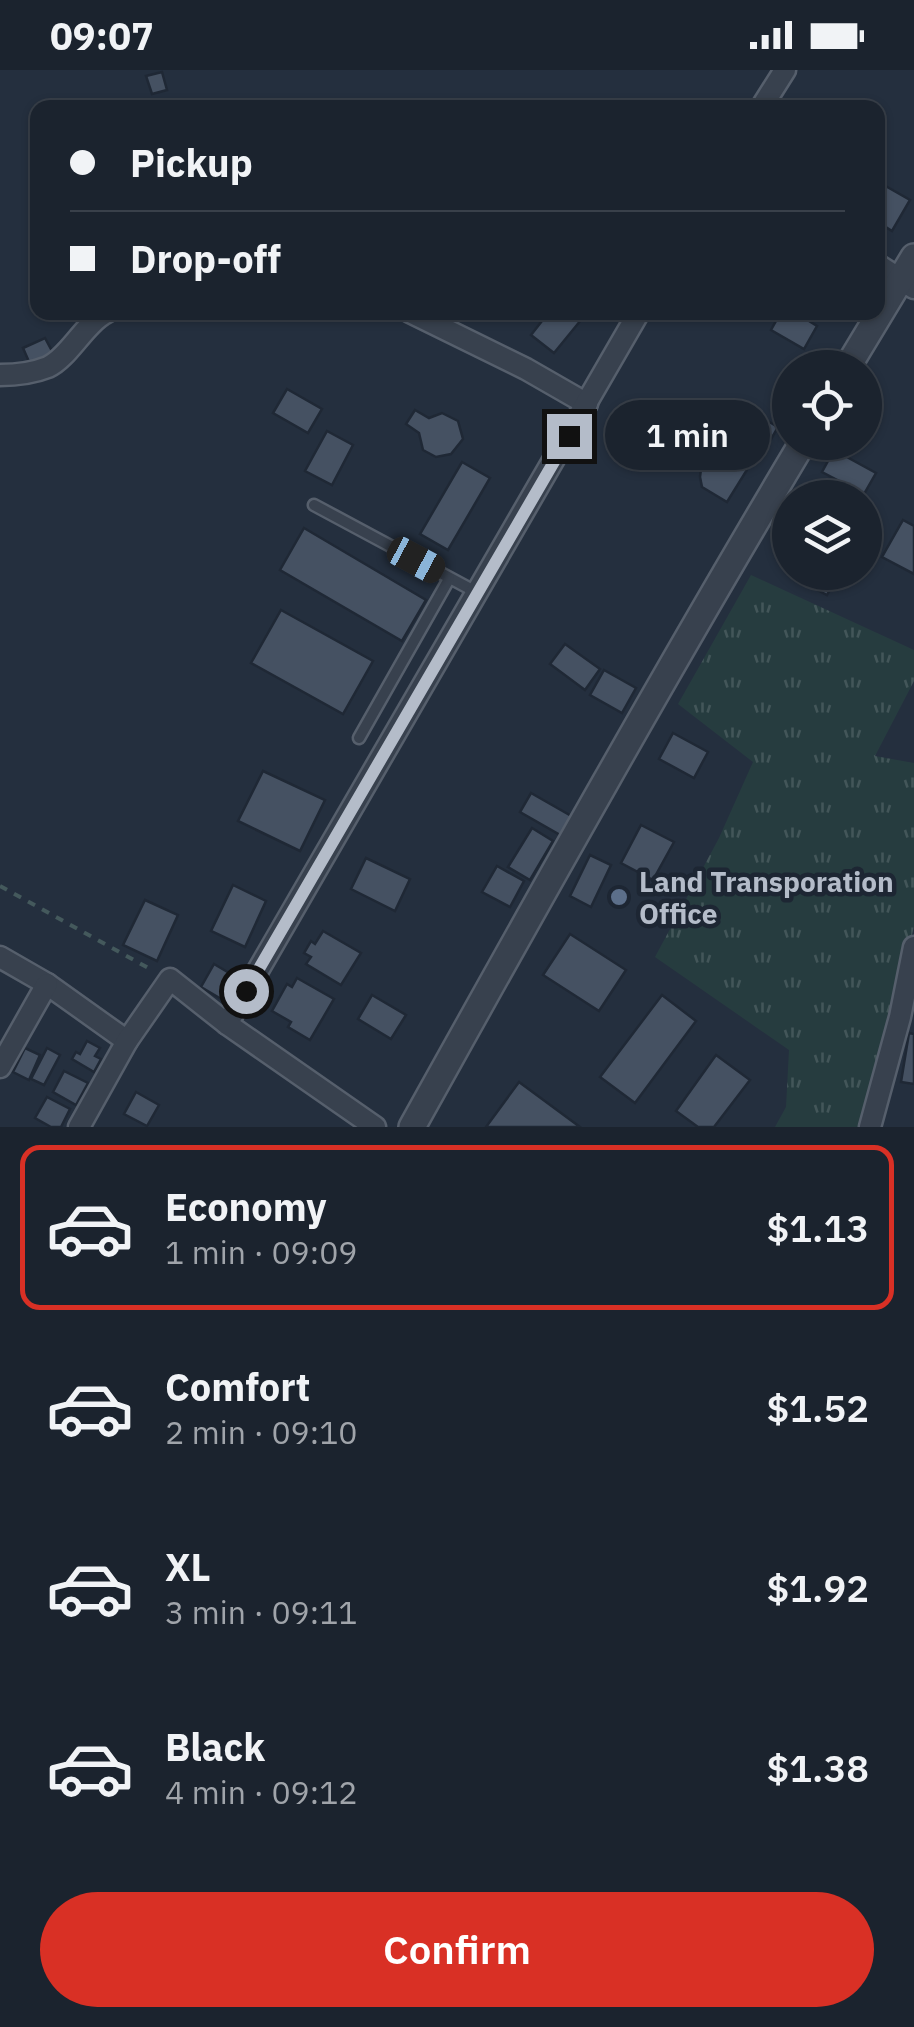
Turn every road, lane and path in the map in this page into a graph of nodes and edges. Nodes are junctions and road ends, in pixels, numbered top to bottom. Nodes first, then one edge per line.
1 (785, 70) edge
2 (766, 100) edge
3 (914, 257) edge
4 (885, 270) edge
5 (907, 284) edge
6 (885, 315) edge
7 (95, 320) edge
8 (426, 320) edge
9 (634, 320) edge
10 (882, 320) edge
11 (861, 350) edge
12 (0, 374) edge
13 (587, 404) junction
14 (792, 460) edge
15 (314, 505) dead end
16 (450, 579) junction
17 (478, 593) junction
18 (359, 738) dead end
19 (0, 886) edge
20 (914, 947) edge
21 (0, 957) edge
22 (170, 979) junction
23 (48, 984) junction
24 (226, 1024) junction
25 (127, 1041) junction
26 (0, 1068) edge
27 (79, 1127) edge
28 (375, 1127) edge
29 (412, 1127) edge
30 (870, 1127) edge

1 - 2 street
3 - 5 street
4 - 5 street
5 - 6 street
7 - 12 street
8 - 13 street
9 - 13 street
10 - 11 street
13 - 17 street
14 - 29 street
15 - 16 lane
16 - 17 lane
16 - 18 lane
17 - 24 street
19 - 22 path
20 - 30 street
21 - 23 street
22 - 24 street
22 - 25 street
23 - 25 street
23 - 26 street
24 - 28 street
25 - 27 street

